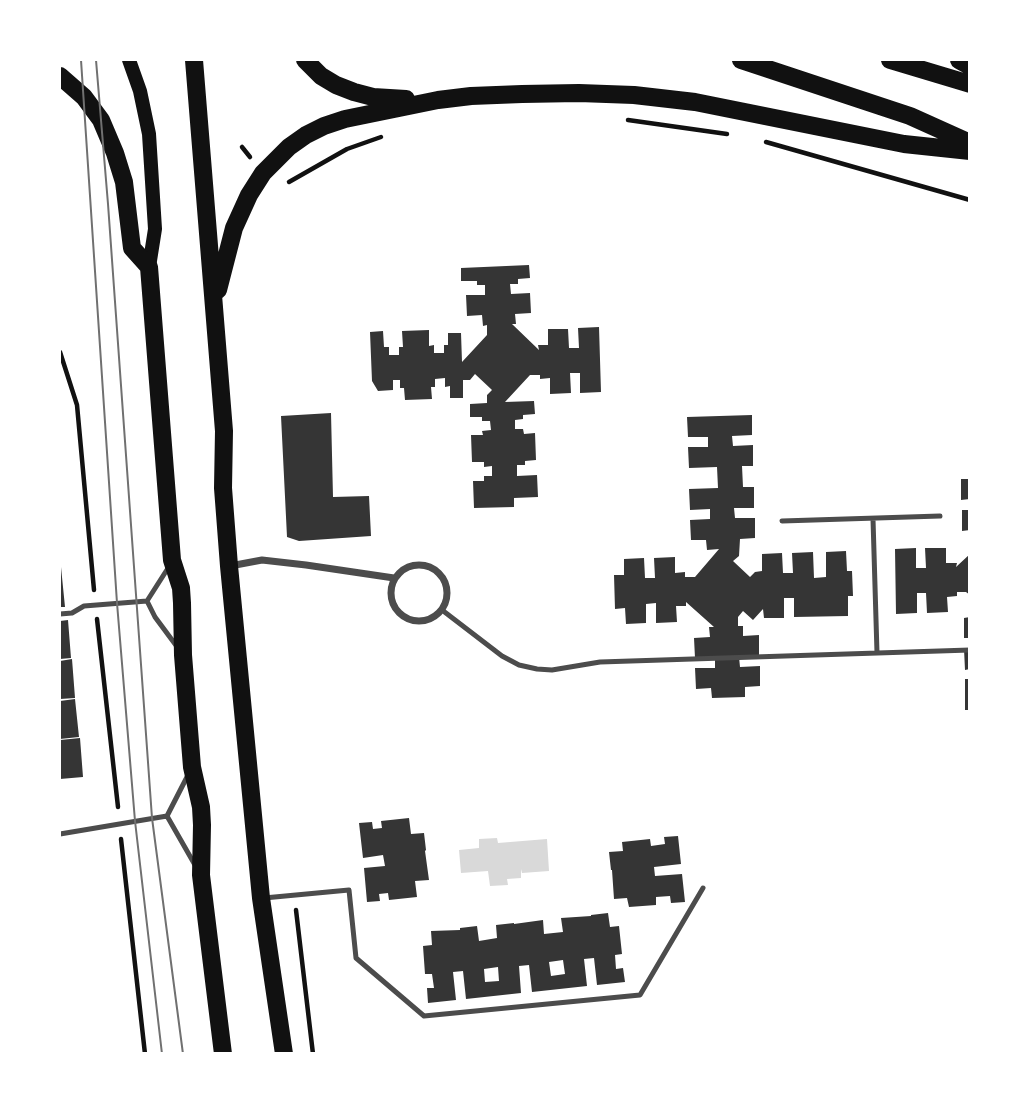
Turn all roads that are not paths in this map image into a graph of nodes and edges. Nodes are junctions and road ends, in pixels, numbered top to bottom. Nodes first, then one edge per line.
1 (129, 60) edge
2 (194, 60) edge
3 (305, 60) edge
4 (741, 60) edge
5 (890, 60) edge
6 (959, 60) edge
7 (970, 65) edge
8 (60, 76) edge
9 (970, 84) edge
10 (438, 100) junction
11 (970, 143) edge
12 (970, 151) edge
13 (149, 267) junction
14 (214, 304) junction
15 (940, 516) dead end
16 (873, 519) junction
17 (782, 521) dead end
18 (173, 560) junction
19 (229, 566) junction
20 (394, 578) junction
21 (147, 601) junction
22 (442, 610) junction
23 (60, 614) edge
24 (970, 650) edge
25 (877, 653) junction
26 (183, 655) junction
27 (192, 767) junction
28 (167, 816) junction
29 (60, 834) edge
30 (201, 875) junction
31 (703, 888) dead end
32 (261, 898) junction
33 (223, 1054) edge
34 (284, 1054) edge

1 - 13 main road
2 - 14 main road
3 - 10 main road
4 - 11 main road
5 - 9 main road
6 - 7 main road
8 - 13 main road
10 - 12 main road
10 - 14 main road
13 - 18 main road
14 - 19 main road
15 - 16 lane
16 - 17 lane
16 - 25 lane
18 - 21 lane
18 - 26 main road
19 - 20 street
19 - 32 main road
20 - 22 street
20 - 22 street
21 - 23 lane
21 - 26 lane
22 - 25 lane
24 - 25 lane
26 - 27 main road
27 - 28 lane
27 - 30 main road
28 - 29 lane
28 - 30 lane
30 - 33 main road
31 - 32 lane
32 - 34 main road

